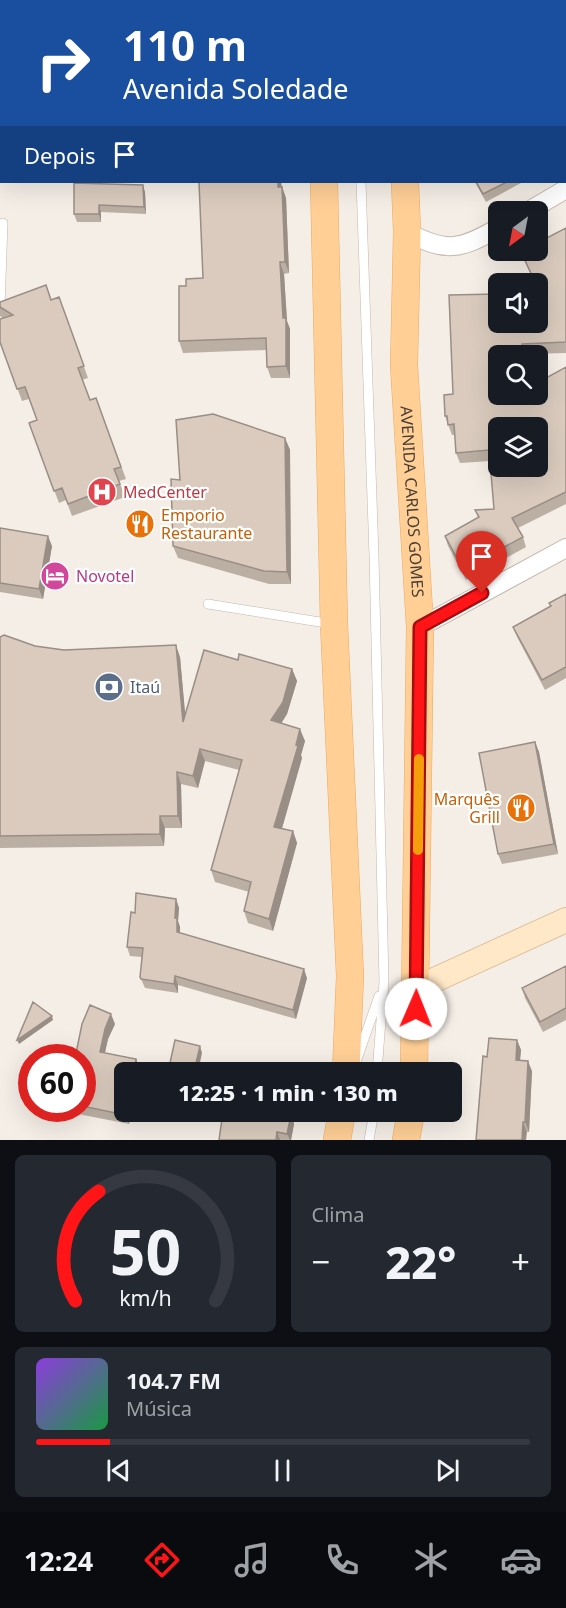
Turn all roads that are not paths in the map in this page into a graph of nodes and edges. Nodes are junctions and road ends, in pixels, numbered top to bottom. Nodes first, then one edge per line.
1 (324, 183) edge
2 (361, 183) edge
3 (405, 183) edge
4 (566, 189) edge
5 (546, 201) edge
6 (3, 224) dead end
7 (407, 232) junction
8 (488, 234) edge
9 (0, 308) edge
10 (566, 548) edge
11 (208, 604) dead end
12 (334, 624) junction
13 (420, 627) junction
14 (566, 920) edge
15 (384, 982) junction
16 (417, 988) junction
17 (346, 1062) edge
18 (356, 1062) edge
19 (378, 1062) edge
20 (414, 1062) edge
21 (340, 1122) edge
22 (372, 1122) edge
23 (409, 1122) edge
24 (337, 1140) edge
25 (369, 1140) edge
26 (406, 1140) edge

1 - 12 main road
2 - 15 lane
3 - 7 main road, AVENIDA CARLOS GOMES
4 - 5 street
6 - 9 lane
7 - 8 street
7 - 13 main road, AVENIDA CARLOS GOMES
10 - 13 street
11 - 12 lane
12 - 17 main road
13 - 16 main road, AVENIDA CARLOS GOMES
14 - 16 street
15 - 18 lane
15 - 19 lane
16 - 20 main road, AVENIDA CARLOS GOMES
21 - 24 main road
22 - 25 lane
23 - 26 main road

